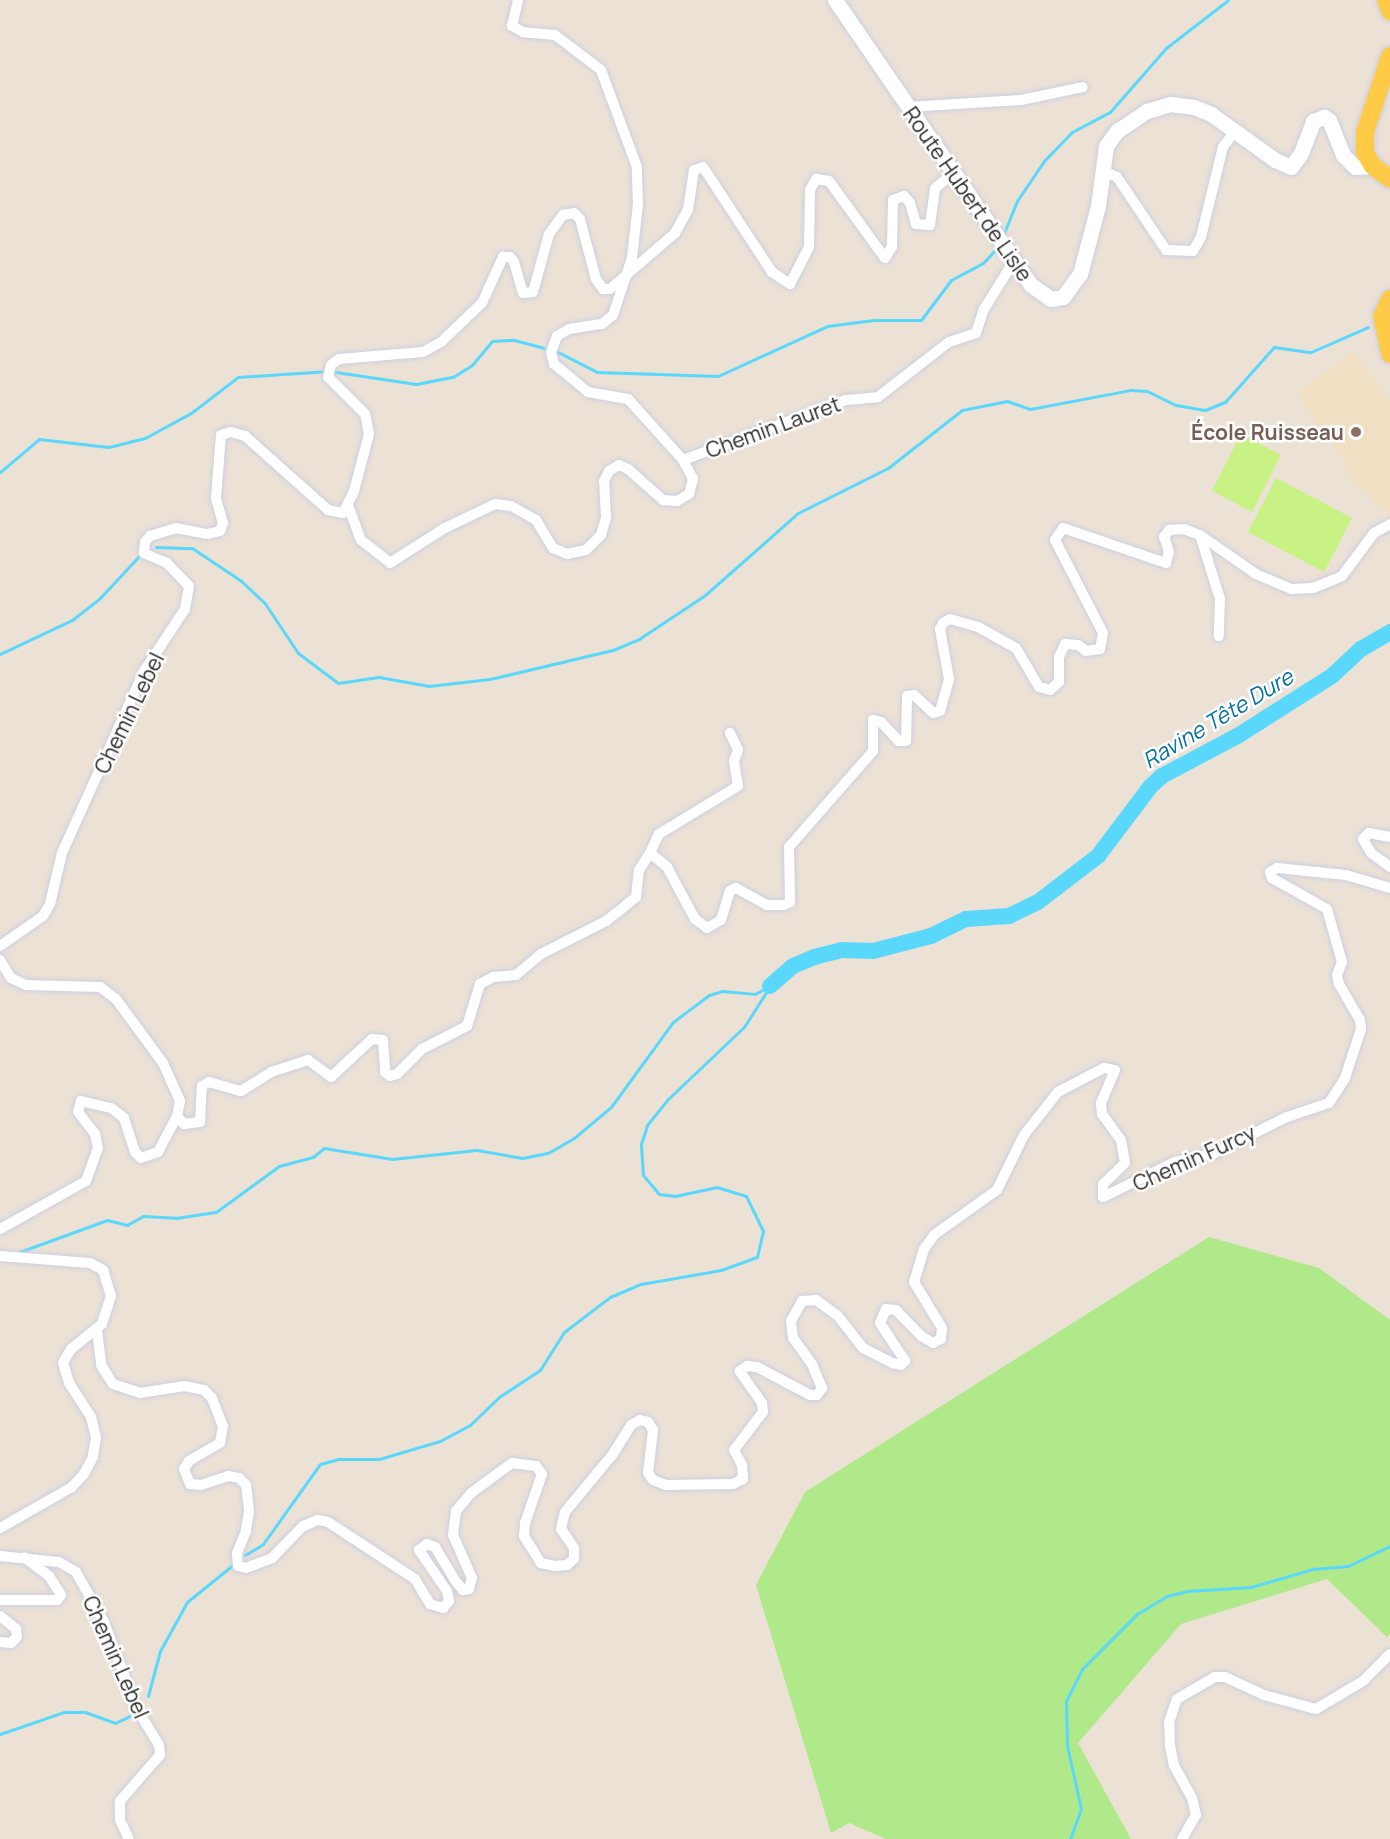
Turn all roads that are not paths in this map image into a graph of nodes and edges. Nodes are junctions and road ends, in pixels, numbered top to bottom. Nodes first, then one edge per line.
1 (518, 0) edge
2 (835, 0) edge
3 (1386, 0) edge
4 (1390, 11) edge
5 (1390, 57) edge
6 (1083, 87) dead end
7 (907, 107) junction
8 (1236, 130) junction
9 (1373, 166) junction
10 (1101, 170) junction
11 (954, 173) junction
12 (1390, 179) edge
13 (1014, 261) junction
14 (630, 275) junction
15 (1390, 299) edge
16 (1390, 354) edge
17 (683, 460) junction
18 (348, 505) junction
19 (1390, 524) edge
20 (1200, 535) junction
21 (1219, 636) dead end
22 (730, 733) dead end
23 (1390, 837) edge
24 (650, 853) junction
25 (1390, 867) edge
26 (1390, 888) edge
27 (0, 946) edge
28 (0, 960) edge
29 (177, 1116) junction
30 (0, 1229) edge
31 (0, 1256) edge
32 (97, 1330) junction
33 (0, 1528) edge
34 (0, 1556) edge
35 (24, 1557) junction
36 (0, 1600) edge
37 (0, 1617) edge
38 (0, 1642) edge
39 (1390, 1654) edge
40 (129, 1839) edge
41 (1182, 1839) edge

1 - 14 street
2 - 7 main road, Route Hubert de Lisle
3 - 4 main road
5 - 9 main road
6 - 7 street
7 - 11 main road, Route Hubert de Lisle
8 - 9 main road, Route Hubert de Lisle
8 - 10 main road, Route Hubert de Lisle
8 - 10 street
9 - 12 main road
10 - 13 main road, Route Hubert de Lisle
11 - 13 main road, Route Hubert de Lisle
11 - 14 street
13 - 17 street, Chemin Lauret
14 - 17 street, Chemin Lauret
14 - 18 street
15 - 16 main road
17 - 18 street, Chemin Lauret
18 - 27 street, Chemin Lebel
19 - 20 street
20 - 21 street
20 - 24 street
22 - 24 street
23 - 25 street
24 - 29 street
26 - 32 street, Chemin Furcy
28 - 29 street
29 - 30 street
31 - 32 street
32 - 33 street
34 - 35 street, Chemin Lebel
35 - 36 street
35 - 40 street, Chemin Lebel
37 - 38 street
39 - 41 street

